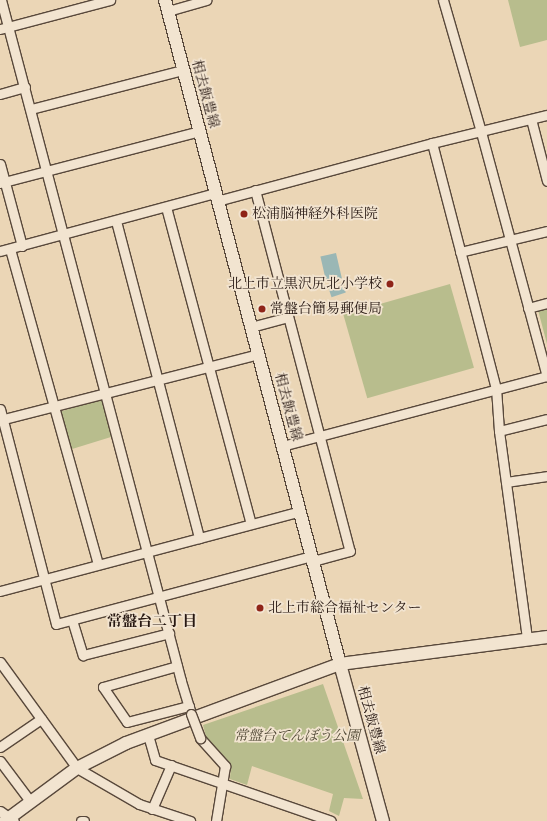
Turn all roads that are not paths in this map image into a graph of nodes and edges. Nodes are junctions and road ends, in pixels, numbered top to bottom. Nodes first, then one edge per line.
1 (1, 0) edge
2 (110, 0) edge
3 (206, 0) edge
4 (442, 0) edge
5 (166, 6) edge
6 (4, 28) edge
7 (183, 70) junction
8 (26, 87) junction
9 (0, 94) edge
10 (31, 109) junction
11 (547, 115) edge
12 (531, 119) junction
13 (199, 131) junction
14 (481, 132) junction
15 (432, 143) junction
16 (0, 164) edge
17 (47, 171) junction
18 (547, 181) edge
19 (2, 182) edge
20 (255, 190) junction
21 (216, 197) junction
22 (166, 207) junction
23 (116, 221) junction
24 (547, 231) edge
25 (64, 234) junction
26 (509, 241) junction
27 (22, 246) junction
28 (10, 249) junction
29 (0, 251) edge
30 (460, 252) junction
31 (547, 303) edge
32 (528, 308) junction
33 (288, 317) junction
34 (251, 327) junction
35 (258, 354) junction
36 (208, 366) junction
37 (547, 376) edge
38 (158, 381) junction
39 (496, 388) junction
40 (106, 394) junction
41 (56, 407) junction
42 (0, 409) edge
43 (547, 419) edge
44 (1, 420) edge
45 (500, 431) junction
46 (320, 436) junction
47 (282, 446) junction
48 (547, 476) edge
49 (506, 482) junction
50 (300, 511) junction
51 (251, 524) junction
52 (199, 538) junction
53 (147, 552) junction
54 (313, 558) junction
55 (98, 564) junction
56 (45, 580) junction
57 (0, 591) edge
58 (159, 598) junction
59 (72, 620) junction
60 (169, 633) junction
61 (547, 637) edge
62 (527, 639) junction
63 (0, 662) edge
64 (340, 664) junction
65 (177, 666) junction
66 (190, 710) junction
67 (41, 719) junction
68 (148, 736) junction
69 (0, 746) edge
70 (0, 761) edge
71 (171, 765) junction
72 (77, 768) junction
73 (221, 782) junction
74 (30, 801) junction
75 (152, 809) junction
76 (7, 817) edge
77 (81, 821) edge
78 (84, 821) edge
79 (190, 821) edge
80 (216, 821) edge
81 (331, 821) edge
82 (383, 821) edge

1 - 6 street
2 - 6 street
3 - 5 street
4 - 14 street
5 - 7 main road, 相去飯豊線
6 - 8 street
7 - 10 street
7 - 13 main road, 相去飯豊線
8 - 9 street
8 - 10 street
10 - 17 street
11 - 12 street
12 - 14 street
12 - 18 street
13 - 17 street
13 - 21 main road, 相去飯豊線
14 - 15 street
14 - 26 street
15 - 20 street
15 - 30 street
16 - 19 street
17 - 19 street
17 - 25 street
19 - 27 street
20 - 21 street
20 - 33 street
21 - 22 street
21 - 34 main road, 相去飯豊線
22 - 23 street
22 - 36 street
23 - 25 street
23 - 38 street
24 - 26 street
25 - 27 street
25 - 40 street
26 - 30 street
26 - 32 street
27 - 28 street
28 - 29 street
28 - 41 street
30 - 39 street
31 - 32 street
32 - 37 street
33 - 34 street
33 - 46 street
34 - 35 main road, 相去飯豊線
35 - 36 street
35 - 47 main road, 相去飯豊線
36 - 38 street
36 - 51 street
37 - 39 street
38 - 40 street
38 - 52 street
39 - 45 street
39 - 46 street
40 - 41 street
40 - 53 street
41 - 44 street
41 - 55 street
42 - 44 street
43 - 45 street
44 - 56 street
45 - 49 street
46 - 47 street
46 - 54 street
47 - 50 main road, 相去飯豊線
48 - 49 street
49 - 62 street
50 - 51 street
50 - 54 main road, 相去飯豊線
51 - 52 street
52 - 53 street
53 - 55 street
53 - 58 street
54 - 58 street
54 - 64 main road, 相去飯豊線
55 - 56 street
56 - 57 street
56 - 59 street
58 - 59 street
58 - 60 street
59 - 60 street
60 - 65 street
61 - 62 main road
62 - 64 main road
63 - 67 street
64 - 68 main road
64 - 82 main road, 相去飯豊線
65 - 66 street
65 - 66 street
66 - 73 street, bridge
67 - 69 street
67 - 72 street
68 - 71 street
68 - 72 main road
70 - 74 street
71 - 73 street
71 - 75 street
72 - 74 main road
72 - 75 street
73 - 80 street
73 - 81 street
74 - 76 main road
75 - 79 street
77 - 78 street

